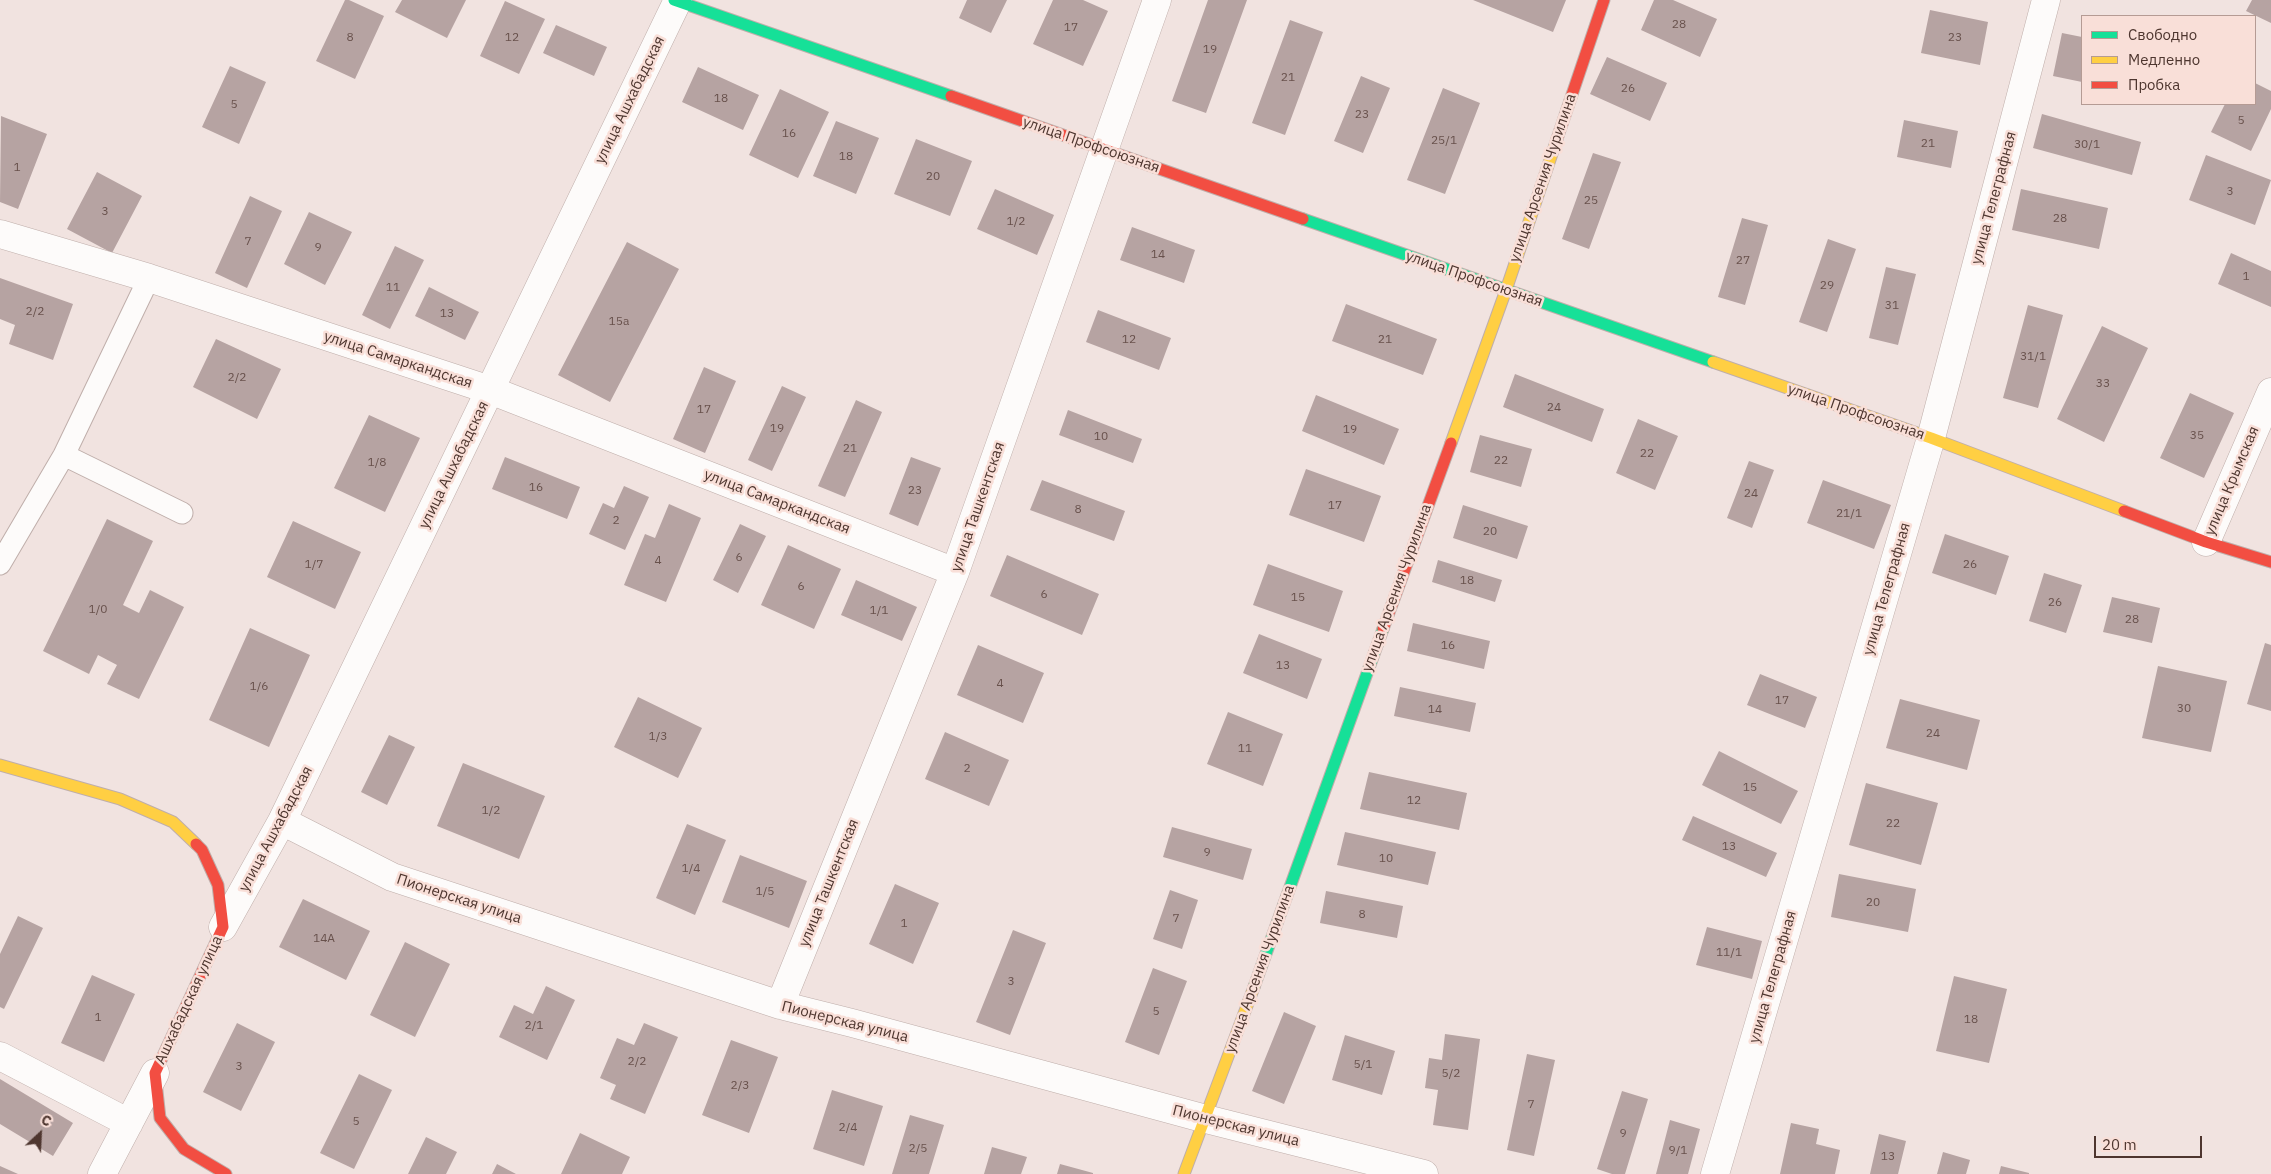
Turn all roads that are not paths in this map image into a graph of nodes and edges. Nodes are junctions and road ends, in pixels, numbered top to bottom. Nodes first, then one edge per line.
1 (677, 0) edge
2 (1157, 0) edge
3 (1604, 0) edge
4 (2046, 0) edge
5 (1104, 150) junction
6 (0, 234) edge
7 (149, 278) junction
8 (1506, 290) junction
9 (490, 390) junction
10 (2271, 392) edge
11 (1931, 438) junction
12 (64, 455) junction
13 (182, 513) dead end
14 (2206, 542) junction
15 (2271, 562) edge
16 (0, 564) edge
17 (955, 572) junction
18 (0, 765) edge
19 (282, 821) junction
20 (224, 927) junction
21 (780, 1006) junction
22 (0, 1056) edge
23 (155, 1073) junction
24 (1206, 1119) junction
25 (129, 1123) junction
26 (102, 1174) edge
27 (226, 1174) edge
28 (1184, 1174) edge
29 (1424, 1174) edge
30 (1715, 1174) edge

1 - 5 street, улица Профсоюзная
1 - 9 street, улица Ашхабадская
2 - 5 street, улица Ташкентская
3 - 8 street, улица Арсения Чурилина
4 - 11 street, улица Телеграфная
5 - 8 street, улица Профсоюзная
5 - 17 street, улица Ташкентская
6 - 7 street, улица Самаркандская
7 - 9 street, улица Самаркандская
7 - 12 lane
8 - 11 street, улица Профсоюзная
8 - 24 street, улица Арсения Чурилина
9 - 17 street, улица Самаркандская
9 - 19 street, улица Ашхабадская
10 - 14 street, улица Крымская
11 - 14 street, улица Профсоюзная
11 - 30 street, улица Телеграфная
12 - 13 lane
12 - 16 lane
14 - 15 street, улица Профсоюзная
17 - 21 street, улица Ташкентская
18 - 20 street
19 - 20 street, улица Ашхабадская
19 - 21 street, Пионерская улица
20 - 23 street, Ашхабадская улица
21 - 24 street, Пионерская улица
22 - 25 street
23 - 25 street
23 - 27 street
24 - 28 street, улица Арсения Чурилина
24 - 29 street, Пионерская улица
25 - 26 street

